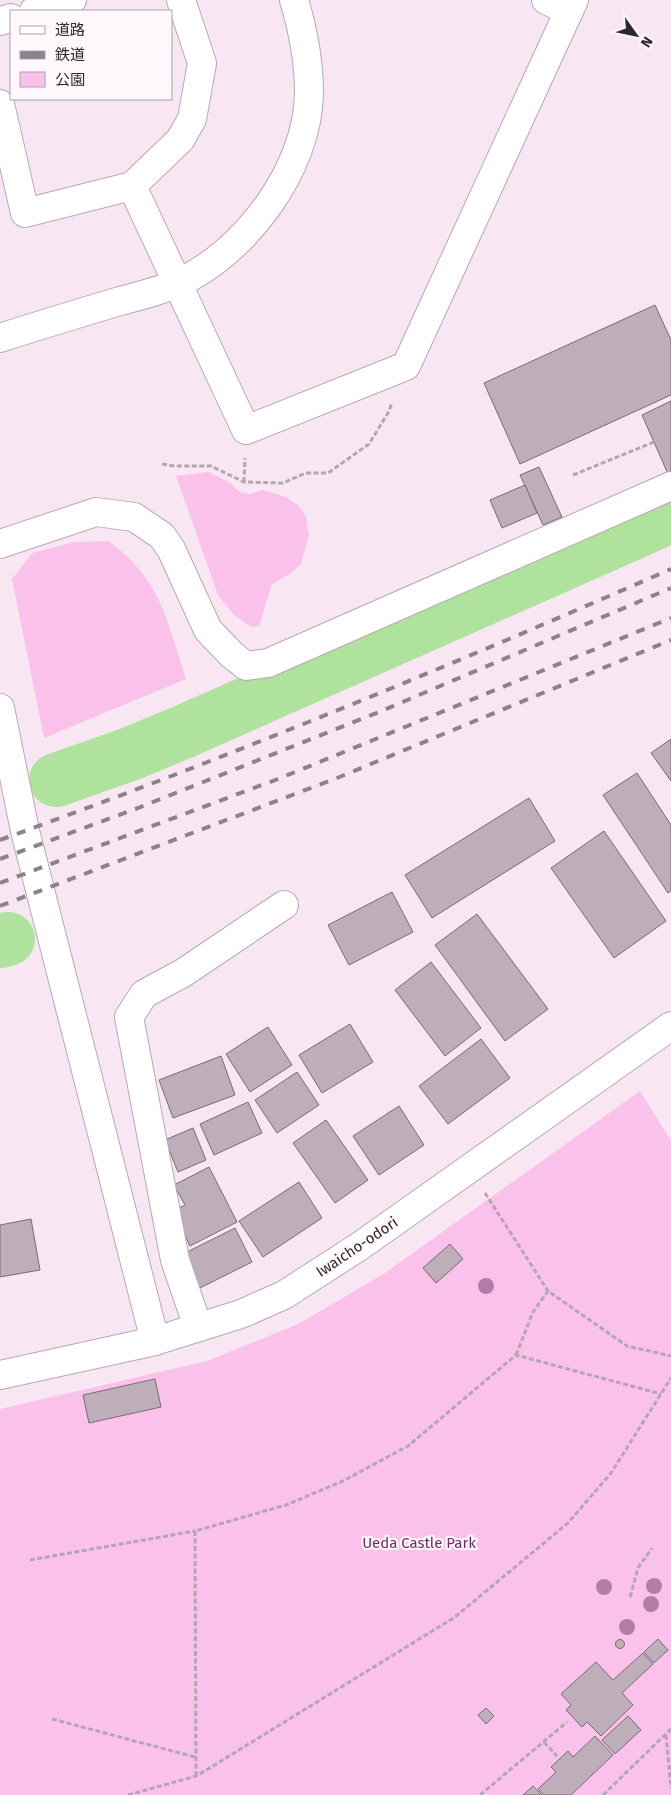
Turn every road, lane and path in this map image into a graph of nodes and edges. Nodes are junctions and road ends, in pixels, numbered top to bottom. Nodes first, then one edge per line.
1 (72, 0) edge
2 (181, 0) edge
3 (294, 0) edge
4 (563, 4) edge
5 (37, 10) edge
6 (0, 104) edge
7 (132, 186) junction
8 (177, 284) junction
9 (0, 338) edge
10 (406, 366) junction
11 (654, 442) dead end
12 (162, 464) dead end
13 (574, 475) dead end
14 (671, 486) edge
15 (0, 544) edge
16 (0, 708) edge
17 (284, 905) dead end
18 (671, 1026) edge
19 (469, 1169) junction
20 (548, 1291) junction
21 (198, 1326) junction
22 (154, 1341) junction
23 (516, 1355) junction
24 (671, 1356) edge
25 (0, 1375) edge
26 (671, 1378) edge
27 (661, 1394) junction
28 (194, 1531) junction
29 (652, 1548) dead end
30 (30, 1560) dead end
31 (630, 1598) dead end
32 (52, 1719) dead end
33 (568, 1722) dead end
34 (671, 1729) edge
35 (666, 1734) junction
36 (544, 1742) junction
37 (557, 1756) dead end
38 (195, 1757) junction
39 (196, 1776) junction
40 (671, 1788) edge
41 (128, 1795) edge
42 (480, 1795) edge
43 (603, 1795) edge

1 - 5 street
2 - 7 street
3 - 8 street
4 - 10 street
6 - 7 street
7 - 8 street
8 - 9 street
8 - 10 street
10 - 12 path
11 - 13 path
14 - 15 street
16 - 22 street
17 - 21 street
18 - 19 street, Iwaicho-odori
19 - 20 path
19 - 21 street, Iwaicho-odori
20 - 23 path
20 - 24 path
21 - 22 street, Iwaicho-odori
22 - 25 street, Iwaicho-odori
23 - 27 path
23 - 28 path
26 - 27 path
27 - 39 path
28 - 30 path
28 - 38 path
29 - 31 path
32 - 38 path
33 - 36 path
34 - 35 path
35 - 40 path
35 - 43 path
36 - 37 path
36 - 42 path
38 - 39 path
39 - 41 path

